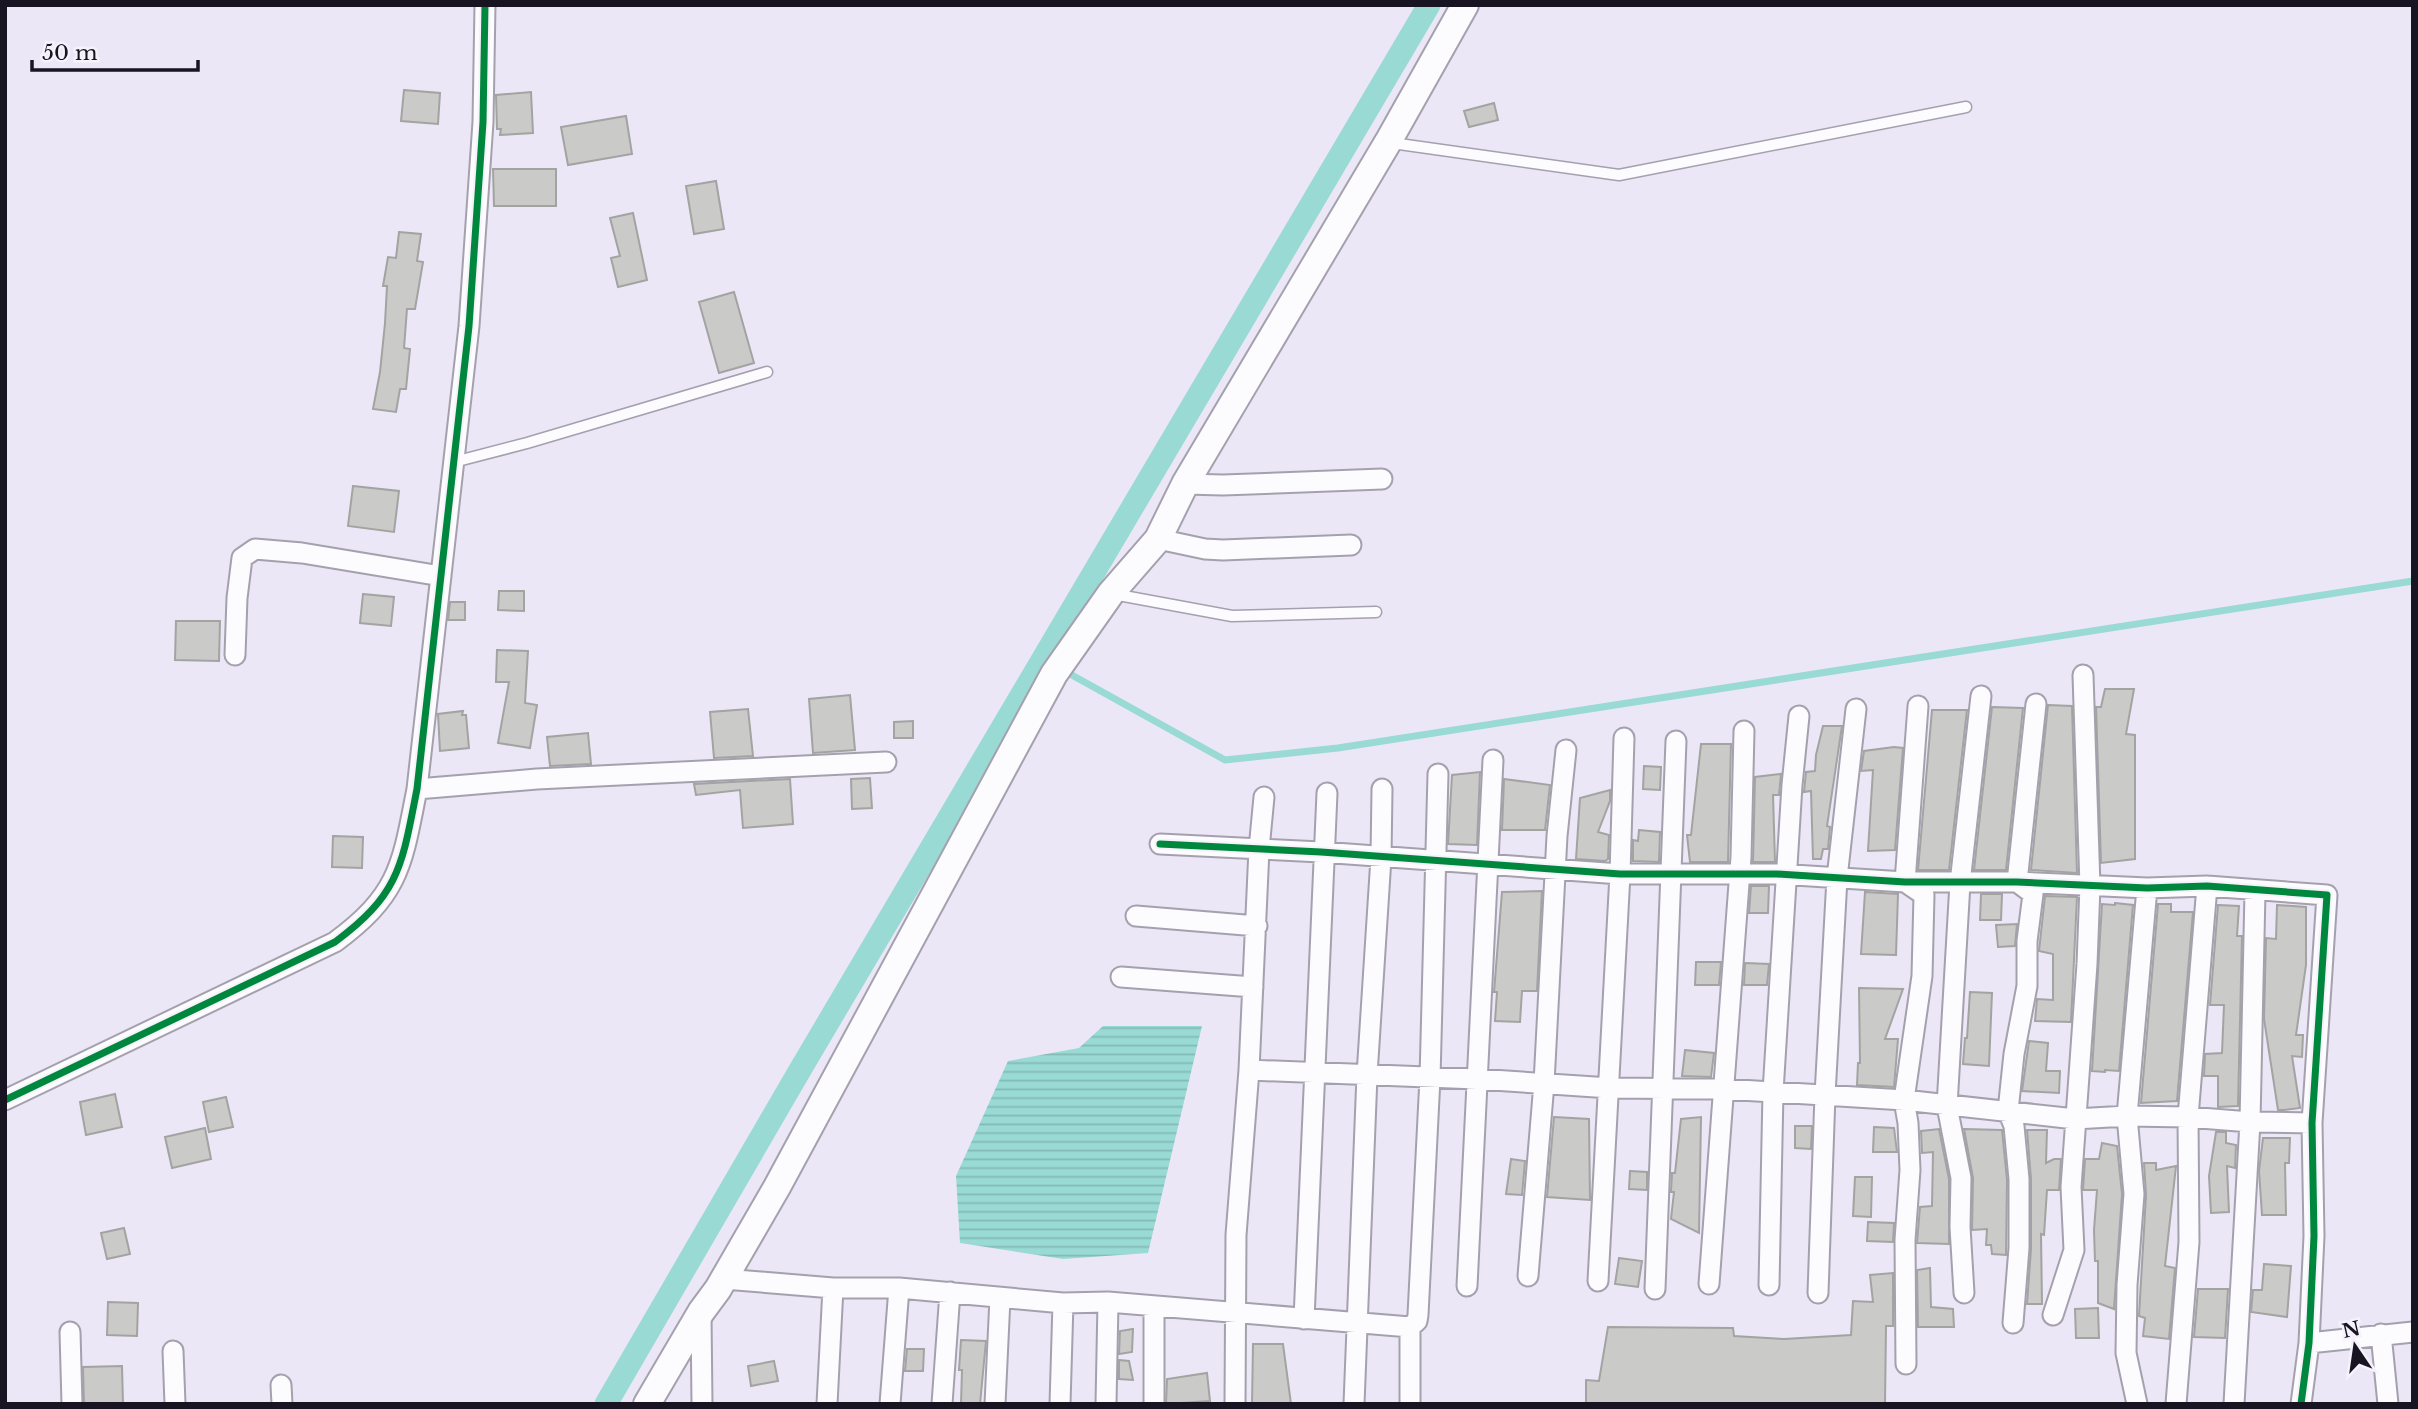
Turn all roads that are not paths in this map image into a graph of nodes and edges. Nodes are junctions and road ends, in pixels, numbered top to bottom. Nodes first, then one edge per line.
1 (485, 5) edge
2 (1465, 5) edge
3 (1966, 107) dead end
4 (1388, 142) junction
5 (767, 372) dead end
6 (454, 462) junction
7 (1382, 479) dead end
8 (1185, 484) junction
9 (1158, 539) junction
10 (1351, 545) dead end
11 (442, 576) junction
12 (1111, 593) junction
13 (1376, 612) dead end
14 (235, 655) dead end
15 (2083, 675) dead end
16 (1981, 696) dead end
17 (2036, 704) dead end
18 (1918, 706) dead end
19 (1856, 709) dead end
20 (1799, 716) dead end
21 (1744, 731) dead end
22 (1624, 738) dead end
23 (1676, 741) dead end
24 (1566, 750) dead end
25 (1493, 760) dead end
26 (886, 762) dead end
27 (1438, 774) dead end
28 (417, 789) junction
29 (1382, 789) dead end
30 (1327, 793) dead end
31 (1264, 797) dead end
32 (1160, 844) dead end
33 (1259, 849) junction
34 (1324, 853) junction
35 (1381, 858) junction
36 (1435, 861) junction
37 (1489, 866) junction
38 (1555, 870) junction
39 (1671, 873) junction
40 (1739, 873) junction
41 (1620, 874) junction
42 (1788, 875) junction
43 (1837, 878) junction
44 (1905, 882) junction
45 (2017, 882) junction
46 (1960, 883) junction
47 (2090, 886) junction
48 (2207, 886) junction
49 (2147, 888) junction
50 (2255, 891) junction
51 (1136, 916) dead end
52 (1257, 926) junction
53 (1121, 977) dead end
54 (1253, 987) junction
55 (1249, 1070) junction
56 (1317, 1074) junction
57 (1367, 1075) junction
58 (1430, 1078) junction
59 (1477, 1079) junction
60 (1544, 1083) junction
61 (1610, 1088) junction
62 (1664, 1089) junction
63 (1724, 1089) junction
64 (1773, 1092) junction
65 (1825, 1096) junction
66 (5, 1100) edge
67 (1905, 1100) junction
68 (1947, 1106) junction
69 (2008, 1111) junction
70 (2127, 1116) junction
71 (2188, 1117) junction
72 (2075, 1119) junction
73 (2250, 1122) junction
74 (2312, 1123) junction
75 (1528, 1276) dead end
76 (724, 1279) junction
77 (1598, 1281) dead end
78 (1709, 1284) dead end
79 (1769, 1285) dead end
80 (1467, 1286) dead end
81 (833, 1288) junction
82 (899, 1288) junction
83 (1655, 1289) dead end
84 (950, 1292) junction
85 (1818, 1293) dead end
86 (1964, 1293) dead end
87 (1000, 1298) junction
88 (1108, 1302) junction
89 (1063, 1303) junction
90 (1154, 1307) junction
91 (701, 1312) junction
92 (1234, 1313) junction
93 (2053, 1315) dead end
94 (1304, 1319) junction
95 (1356, 1321) junction
96 (2013, 1323) dead end
97 (1410, 1327) junction
98 (70, 1332) dead end
99 (2413, 1332) edge
100 (2381, 1334) junction
101 (2309, 1342) junction
102 (173, 1351) dead end
103 (1906, 1364) dead end
104 (72, 1404) edge
105 (175, 1404) edge
106 (647, 1404) edge
107 (702, 1404) edge
108 (827, 1404) edge
109 (890, 1404) edge
110 (943, 1404) edge
111 (995, 1404) edge
112 (1060, 1404) edge
113 (1106, 1404) edge
114 (1154, 1404) edge
115 (1235, 1404) edge
116 (1354, 1404) edge
117 (1410, 1404) edge
118 (2137, 1404) edge
119 (2176, 1404) edge
120 (2234, 1404) edge
121 (2301, 1404) edge
122 (2388, 1404) edge

1 - 6 street
2 - 4 main road
3 - 4 lane
4 - 8 main road
5 - 6 lane
6 - 11 street
7 - 8 street
8 - 9 main road
9 - 10 street
9 - 12 main road
11 - 14 street
11 - 28 street
12 - 13 lane
12 - 76 main road
15 - 47 street
16 - 46 street
17 - 45 street
18 - 44 street
19 - 43 street
20 - 42 street
21 - 40 street
22 - 41 street
23 - 39 street
24 - 38 street
25 - 37 street
26 - 28 street
27 - 36 street
28 - 66 street
29 - 35 street
30 - 34 street
31 - 33 street
32 - 33 street
33 - 34 street
33 - 52 street
34 - 35 street
34 - 56 street
35 - 36 street
35 - 57 street
36 - 37 street
36 - 58 street
37 - 38 street
37 - 59 street
38 - 41 street
38 - 60 street
39 - 40 street
39 - 41 street
39 - 62 street
40 - 42 street
40 - 63 street
41 - 61 street
42 - 43 street
42 - 64 street
43 - 44 street
43 - 65 street
44 - 46 street
44 - 67 street
45 - 46 street
45 - 47 street
45 - 69 street
46 - 68 street
47 - 49 street
47 - 72 street
48 - 49 street
48 - 50 street
48 - 71 street
49 - 70 street
50 - 73 street
50 - 74 street
51 - 52 street
52 - 54 street
53 - 54 street
54 - 55 street
55 - 56 street
55 - 92 street
56 - 57 street
56 - 94 street
57 - 58 street
57 - 95 street
58 - 59 street
58 - 97 street
59 - 60 street
59 - 80 street
60 - 61 street
60 - 75 street
61 - 62 street
61 - 77 street
62 - 63 street
62 - 83 street
63 - 64 street
63 - 78 street
64 - 65 street
64 - 79 street
65 - 67 street
65 - 85 street
67 - 68 street
67 - 103 street
68 - 69 street
68 - 86 street
69 - 72 street
69 - 96 street
70 - 71 street
70 - 72 street
70 - 118 street
71 - 73 street
71 - 119 street
72 - 93 street
73 - 74 street
73 - 120 street
74 - 101 street
76 - 81 street
76 - 91 main road
81 - 82 street
81 - 108 street
82 - 84 street
82 - 109 street
84 - 87 street
84 - 110 street
87 - 89 street
87 - 111 street
88 - 89 street
88 - 90 street
88 - 113 street
89 - 112 street
90 - 92 street
90 - 114 street
91 - 106 main road
91 - 107 street
92 - 94 street
92 - 115 street
94 - 95 street
95 - 97 street
95 - 116 street
97 - 117 street
98 - 104 street
99 - 100 street
100 - 101 street
100 - 122 street
101 - 121 street
102 - 105 street

